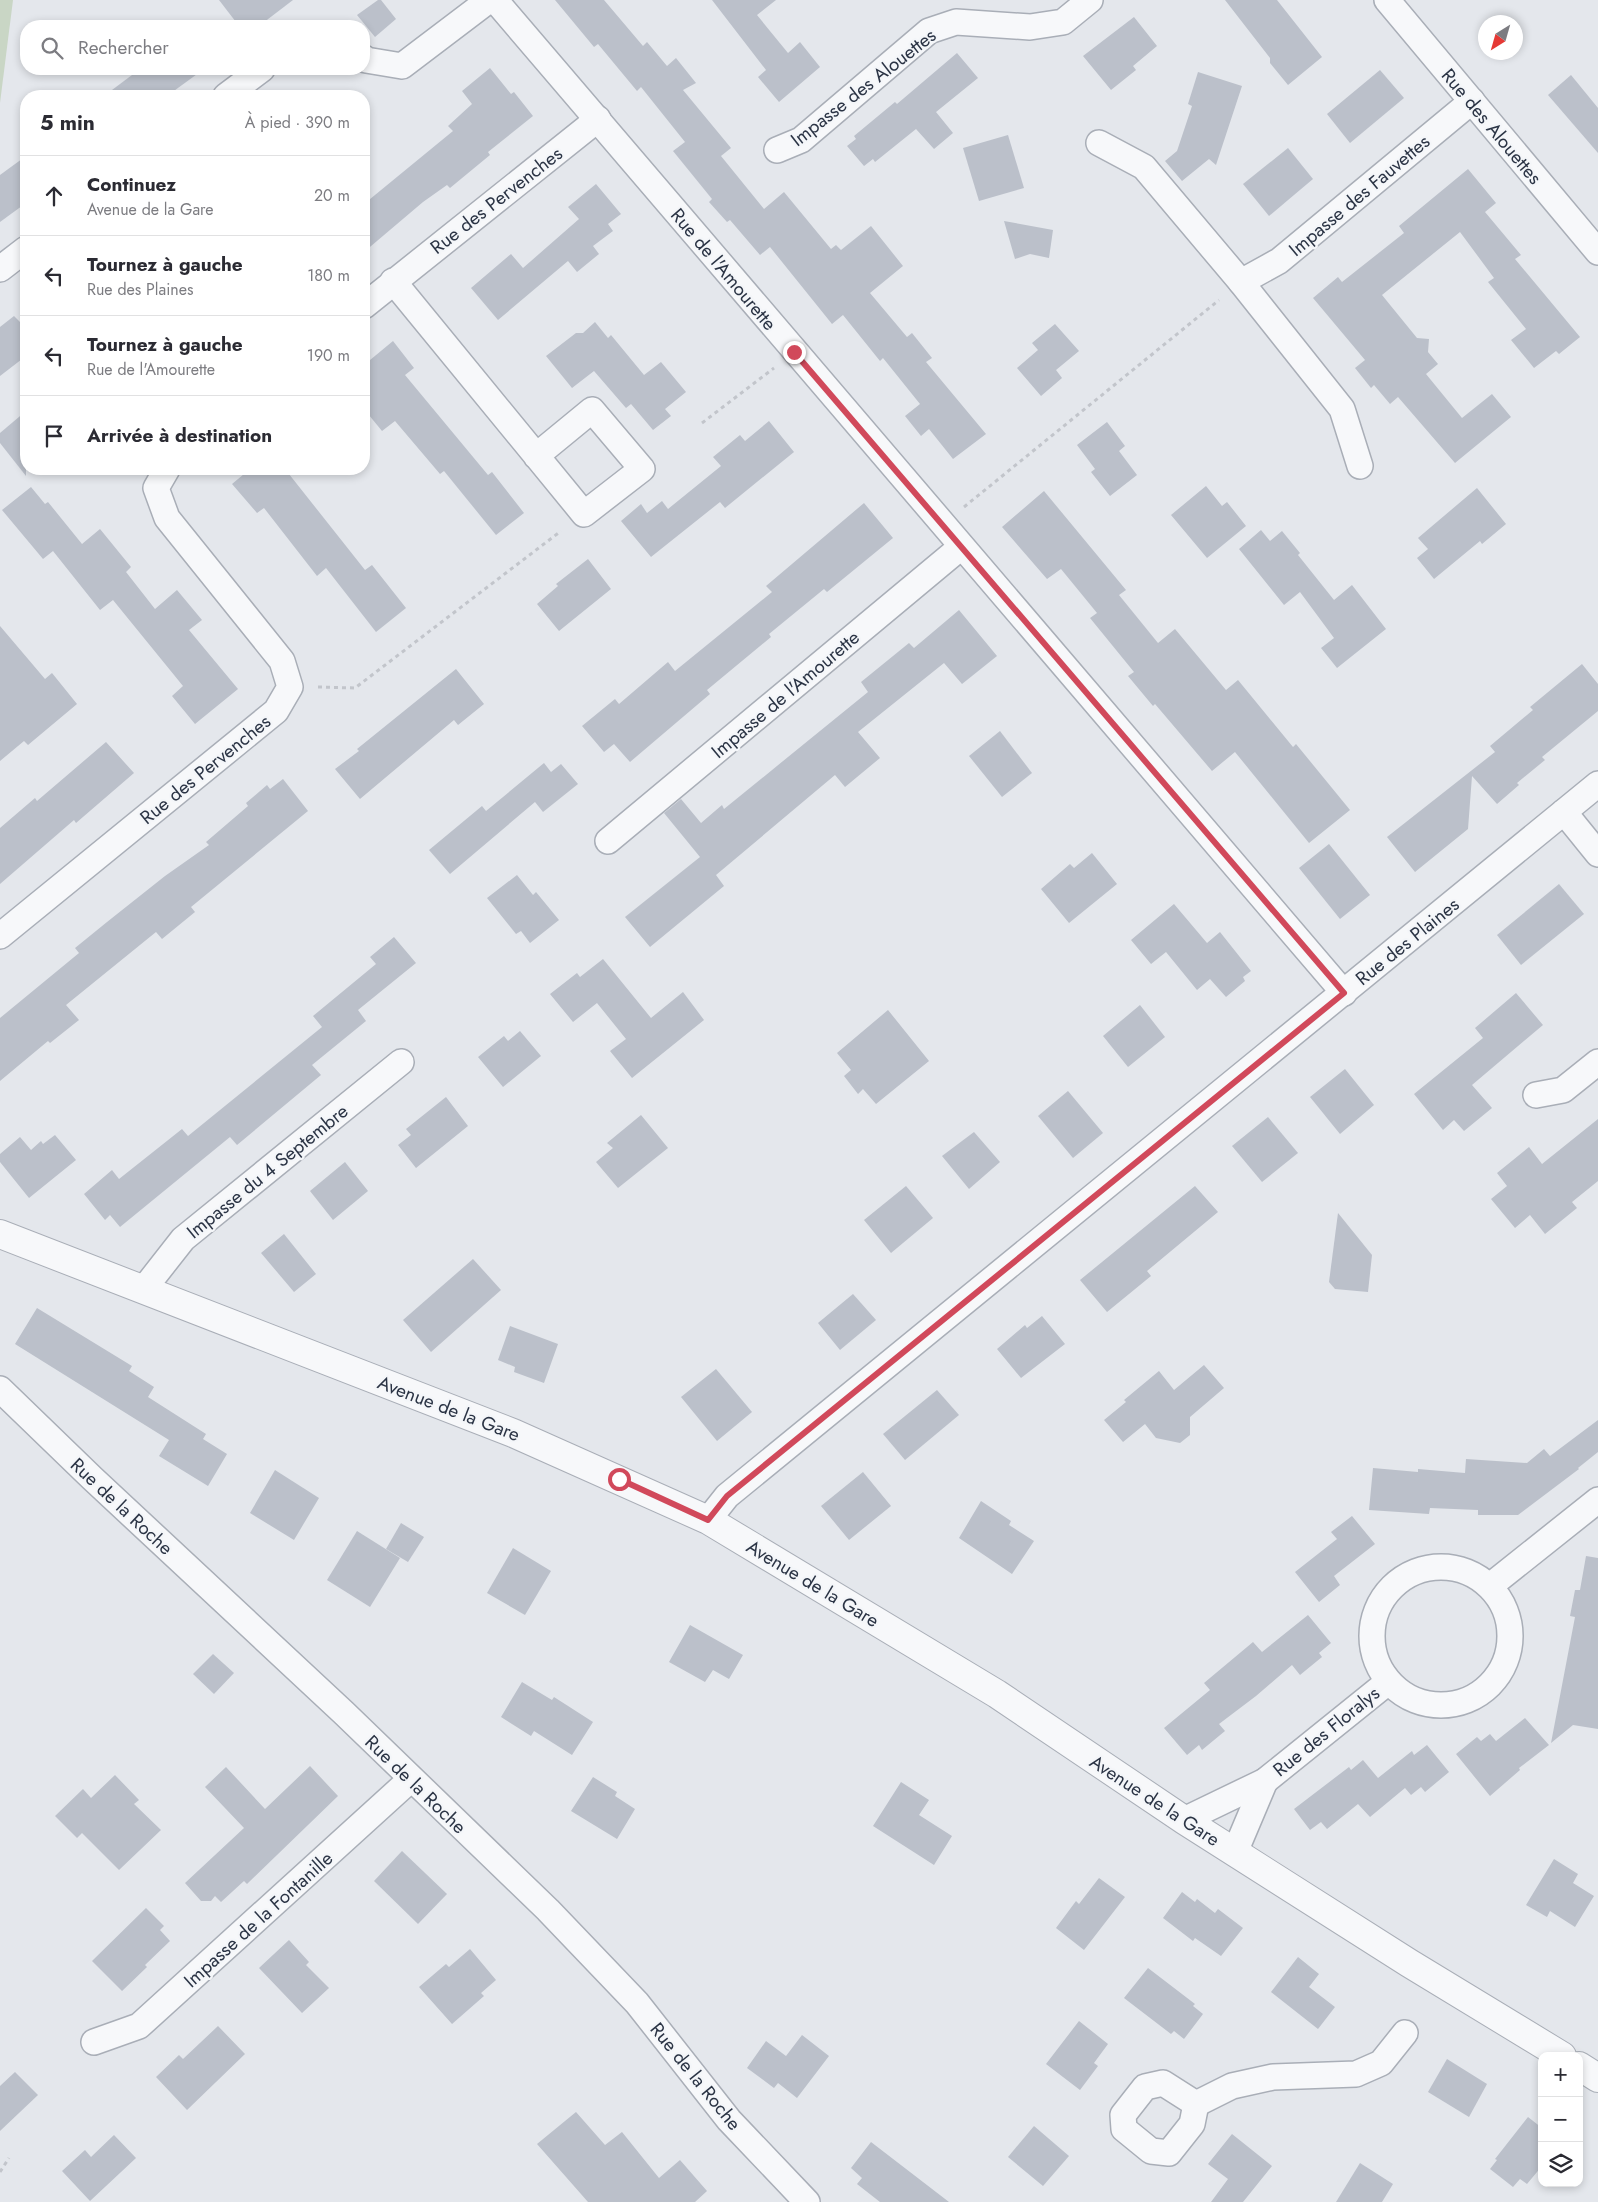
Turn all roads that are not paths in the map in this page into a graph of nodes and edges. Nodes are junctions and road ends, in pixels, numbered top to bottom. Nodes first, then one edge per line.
1 (489, 0) edge
2 (495, 0) edge
3 (1090, 0) edge
4 (1387, 0) edge
5 (370, 61) edge
6 (254, 75) edge
7 (234, 90) edge
8 (1472, 101) junction
9 (598, 119) junction
10 (1099, 143) dead end
11 (777, 150) dead end
12 (1598, 252) edge
13 (20, 254) edge
14 (0, 270) edge
15 (393, 281) junction
16 (1241, 282) junction
17 (370, 301) edge
18 (536, 456) junction
19 (1360, 466) dead end
20 (164, 475) edge
21 (961, 547) junction
22 (1598, 784) edge
23 (1564, 812) junction
24 (608, 841) dead end
25 (1598, 854) edge
26 (1, 932) edge
27 (1344, 993) junction
28 (401, 1062) dead end
29 (1598, 1062) edge
30 (1536, 1095) dead end
31 (0, 1234) edge
32 (143, 1290) junction
33 (0, 1390) edge
34 (1598, 1500) edge
35 (708, 1520) junction
36 (1490, 1586) junction
37 (1388, 1682) junction
38 (411, 1779) junction
39 (1265, 1781) junction
40 (1184, 1820) junction
41 (1235, 1852) junction
42 (1405, 2033) dead end
43 (94, 2042) dead end
44 (1555, 2052) edge
45 (1583, 2069) edge
46 (1598, 2078) edge
47 (1196, 2104) dead end
48 (807, 2202) edge

1 - 5 street
2 - 9 street, Rue de l'Amourette
3 - 11 street, Impasse des Alouettes
4 - 8 street, Rue des Alouettes
6 - 7 street
8 - 12 street, Rue des Alouettes
8 - 16 street, Impasse des Fauvettes
9 - 15 street, Rue des Pervenches
9 - 21 street, Rue de l'Amourette
10 - 16 street
13 - 14 street
15 - 17 street, Rue des Pervenches
15 - 18 street
16 - 19 street
18 - 18 street
20 - 26 street, Rue des Pervenches
21 - 24 street, Impasse de l'Amourette
21 - 27 street, Rue de l'Amourette
22 - 23 street, Rue des Plaines
23 - 25 street
23 - 27 street, Rue des Plaines
27 - 35 street, Rue des Plaines
28 - 32 street, Impasse du 4 Septembre
29 - 30 street
31 - 32 street, Avenue de la Gare
32 - 35 street, Avenue de la Gare
33 - 38 street, Rue de la Roche
34 - 36 street
35 - 40 street, Avenue de la Gare
36 - 37 street, Rue des Floralys
36 - 37 street, Rue des Floralys
37 - 39 street, Rue des Floralys
38 - 43 street, Impasse de la Fontanille
38 - 48 street, Rue de la Roche
39 - 40 street, Rue des Floralys
39 - 41 street, Rue des Floralys
40 - 41 street, Avenue de la Gare
41 - 44 street, Avenue de la Gare
42 - 47 street
45 - 46 street

